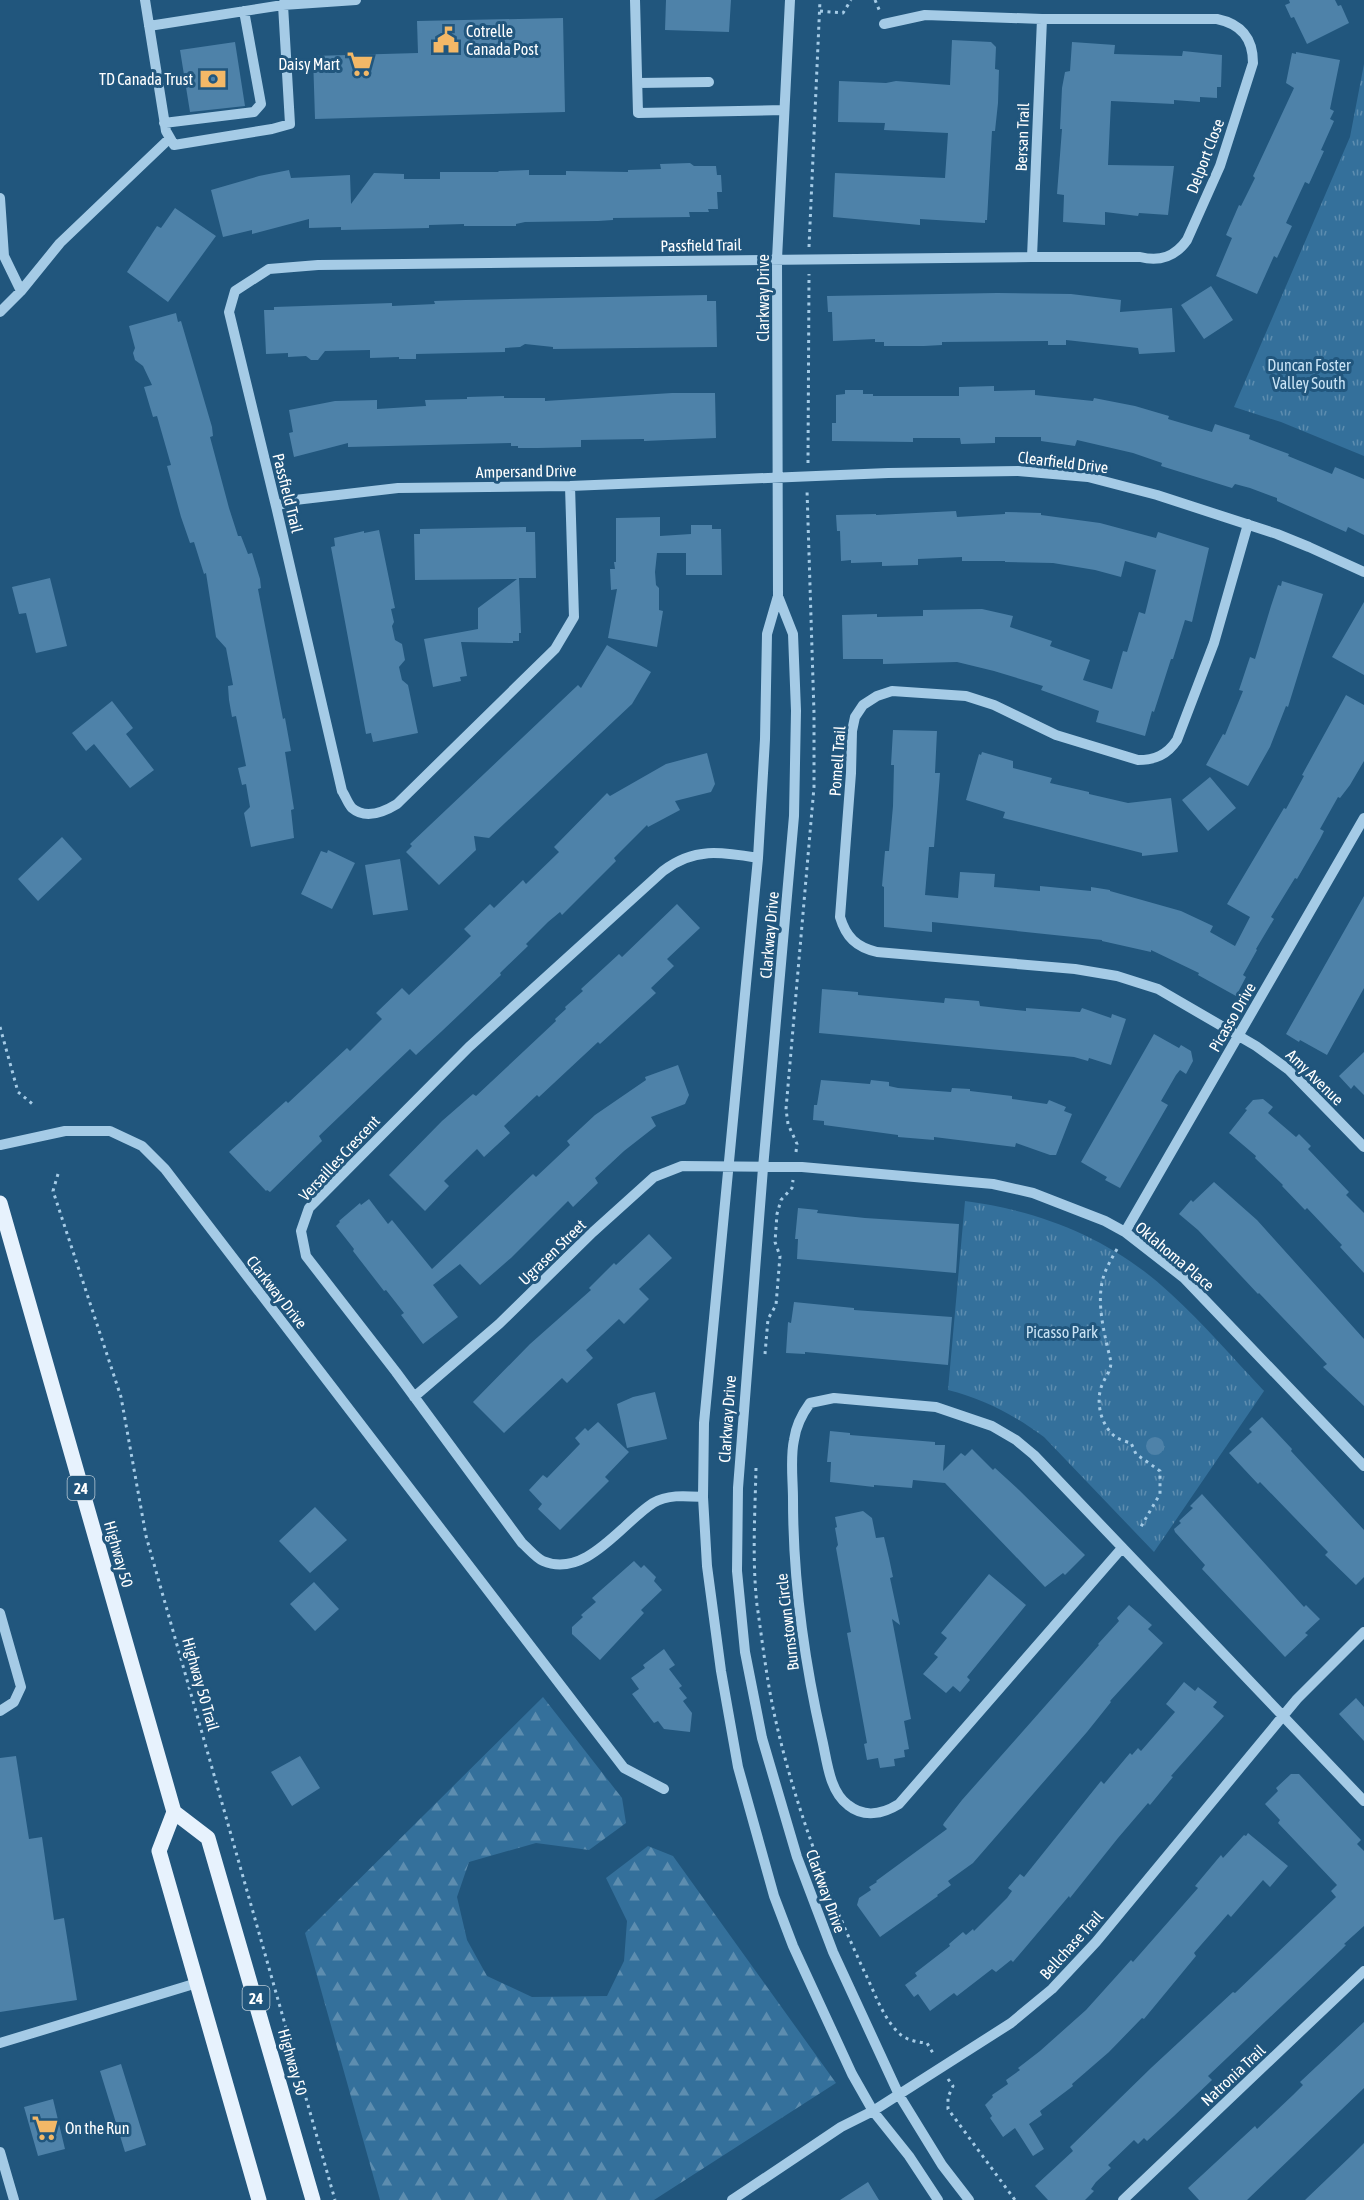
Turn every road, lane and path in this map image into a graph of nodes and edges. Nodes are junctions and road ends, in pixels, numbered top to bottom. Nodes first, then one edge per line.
1 (145, 0) edge
2 (356, 0) edge
3 (635, 0) edge
4 (790, 0) edge
5 (820, 0) edge
6 (851, 0) edge
7 (282, 2) edge
8 (244, 11) junction
9 (820, 11) junction
10 (1042, 20) junction
11 (884, 24) dead end
12 (149, 26) junction
13 (709, 82) dead end
14 (638, 83) junction
15 (784, 110) junction
16 (164, 123) junction
17 (170, 138) junction
18 (0, 198) edge
19 (810, 233) dead end
20 (1032, 256) junction
21 (777, 259) junction
22 (809, 282) dead end
23 (21, 291) junction
24 (0, 312) edge
25 (808, 451) dead end
26 (778, 477) junction
27 (570, 486) junction
28 (276, 506) junction
29 (1248, 524) junction
30 (1364, 572) edge
31 (778, 596) junction
32 (1364, 818) edge
33 (758, 858) junction
34 (0, 1027) edge
35 (1239, 1035) junction
36 (35, 1106) dead end
37 (0, 1145) edge
38 (1364, 1147) edge
39 (727, 1164) junction
40 (763, 1168) junction
41 (58, 1174) dead end
42 (0, 1203) edge
43 (1125, 1232) junction
44 (1117, 1250) dead end
45 (414, 1397) junction
46 (1364, 1466) edge
47 (703, 1497) junction
48 (1138, 1530) dead end
49 (1122, 1548) junction
50 (0, 1612) edge
51 (1364, 1632) edge
52 (0, 1711) edge
53 (1283, 1716) junction
54 (664, 1790) dead end
55 (1364, 1802) edge
56 (174, 1812) junction
57 (1364, 1971) edge
58 (197, 1983) junction
59 (0, 2043) edge
60 (953, 2086) dead end
61 (899, 2095) junction
62 (873, 2111) junction
63 (0, 2152) edge
64 (14, 2200) edge
65 (259, 2200) edge
66 (313, 2200) edge
67 (335, 2200) edge
68 (732, 2200) edge
69 (938, 2200) edge
70 (969, 2200) edge
71 (1015, 2200) edge
72 (1123, 2200) edge

1 - 12 street
2 - 7 street
3 - 14 street
4 - 15 street, Clarkway Drive
5 - 9 path
6 - 9 path
7 - 8 street
7 - 17 street
8 - 12 street
8 - 16 street
9 - 19 path
10 - 11 street, Delport Close
10 - 20 street, Bersan Trail
10 - 20 street, Delport Close
12 - 16 street
13 - 14 street
14 - 15 street
15 - 21 street, Clarkway Drive
16 - 17 street
17 - 23 street
18 - 23 street
20 - 21 street, Delport Close
21 - 26 street, Clarkway Drive
21 - 28 street, Passfield Trail
22 - 25 path
23 - 24 street
26 - 27 street, Ampersand Drive
26 - 29 street, Clearfield Drive
26 - 31 street, Clarkway Drive
27 - 28 street, Ampersand Drive
27 - 28 street, Passfield Trail
29 - 30 street, Clearfield Drive
29 - 35 street, Pomell Trail
31 - 33 street, Clarkway Drive
31 - 40 street, Clarkway Drive
32 - 35 street, Picasso Drive
33 - 39 street, Clarkway Drive
33 - 45 street, Versailles Crescent
34 - 36 path
35 - 38 street, Amy Avenue
35 - 43 street, Picasso Drive
37 - 54 street, Clarkway Drive
39 - 40 street, Oklahoma Place
39 - 45 street, Ugrasen Street
39 - 47 street, Clarkway Drive
40 - 43 street, Oklahoma Place
40 - 61 street, Clarkway Drive
41 - 67 path, Highway 50 Trail
42 - 56 main road, Highway 50 / 24
43 - 46 street, Oklahoma Place
44 - 48 path
45 - 47 street, Versailles Crescent
47 - 62 street, Clarkway Drive
49 - 49 street, Burnstown Circle
49 - 53 street, Burnstown Circle
50 - 52 street
51 - 53 street, Bellchase Trail
53 - 55 street
53 - 61 street, Bellchase Trail
56 - 58 main road
56 - 66 main road, Highway 50 / 24
57 - 72 street, Natronia Trail
58 - 59 street
58 - 65 main road
60 - 71 path
61 - 62 street, Bellchase Trail
61 - 70 street, Clarkway Drive
62 - 68 street, Bellchase Trail
62 - 69 street, Clarkway Drive
63 - 64 street

